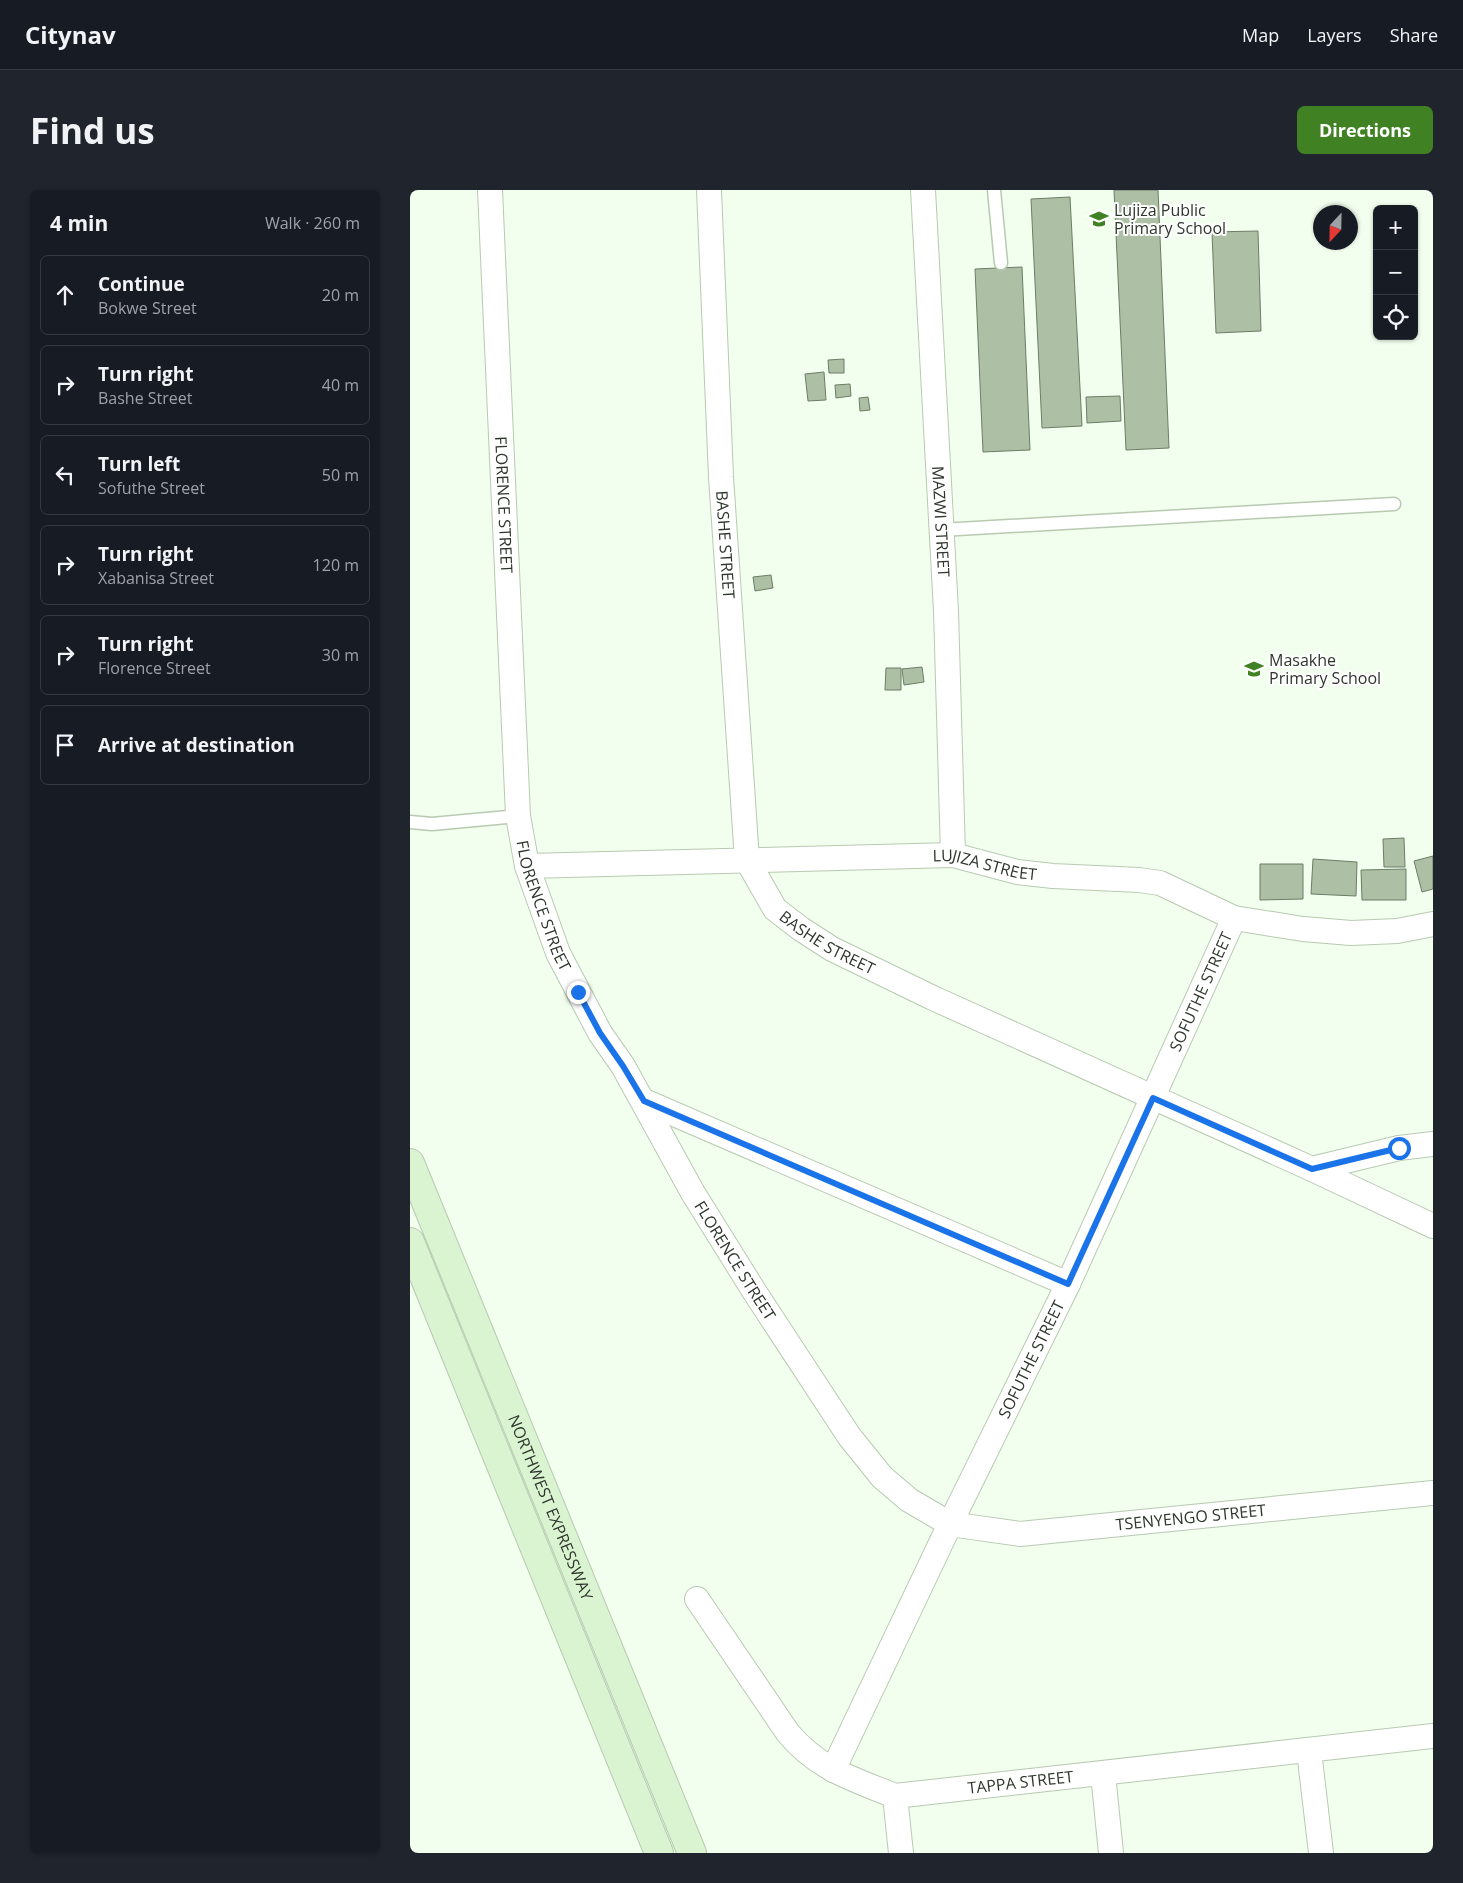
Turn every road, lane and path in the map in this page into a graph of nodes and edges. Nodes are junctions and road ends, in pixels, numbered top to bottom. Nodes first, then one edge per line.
1 (490, 190) edge
2 (709, 190) edge
3 (923, 190) edge
4 (994, 190) edge
5 (1001, 263) dead end
6 (1394, 504) dead end
7 (942, 530) junction
8 (518, 816) junction
9 (410, 822) edge
10 (954, 855) junction
11 (747, 860) junction
12 (527, 866) junction
13 (1234, 918) junction
14 (1433, 924) edge
15 (1153, 1098) junction
16 (644, 1101) junction
17 (1433, 1144) edge
18 (410, 1163) edge
19 (1312, 1169) junction
20 (1433, 1226) edge
21 (410, 1242) edge
22 (1068, 1284) junction
23 (1433, 1493) edge
24 (950, 1524) junction
25 (697, 1599) dead end
26 (1433, 1736) edge
27 (1309, 1751) junction
28 (833, 1770) junction
29 (1103, 1774) junction
30 (895, 1796) junction
31 (659, 1853) edge
32 (692, 1853) edge
33 (901, 1853) edge
34 (1111, 1853) edge
35 (1321, 1853) edge

1 - 8 street, FLORENCE STREET
2 - 11 street, BASHE STREET
3 - 7 street, MAZWI STREET
4 - 5 lane
6 - 7 lane
7 - 10 street, MAZWI STREET
8 - 9 lane
8 - 12 street, FLORENCE STREET
10 - 11 street, LUJIZA STREET
10 - 13 street, LUJIZA STREET
11 - 12 street, LUJIZA STREET
11 - 15 street, BASHE STREET
12 - 16 street, FLORENCE STREET
13 - 14 street, LUJIZA STREET
13 - 15 street, SOFUTHE STREET
15 - 19 street, BASHE STREET
15 - 22 street, SOFUTHE STREET
16 - 22 street
16 - 24 street, FLORENCE STREET
17 - 19 street
18 - 32 main road, NORTHWEST EXPRESSWAY
19 - 20 street, BASHE STREET
21 - 31 main road, NORTHWEST EXPRESSWAY
22 - 24 street, SOFUTHE STREET
23 - 24 street, TSENYENGO STREET
24 - 28 street, SOFUTHE STREET
25 - 28 street, TAPPA STREET
26 - 27 street, TAPPA STREET
27 - 29 street, TAPPA STREET
27 - 35 street
28 - 30 street, TAPPA STREET
29 - 30 street, TAPPA STREET
29 - 34 street
30 - 33 street

